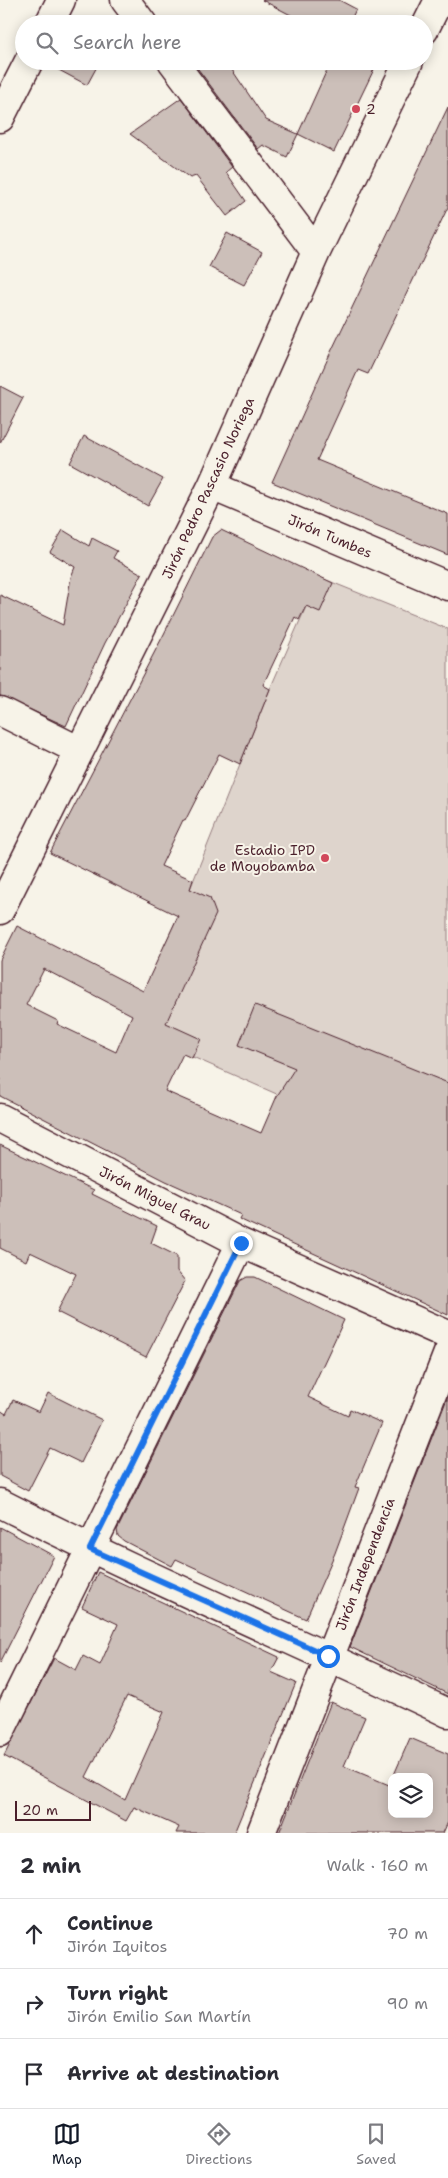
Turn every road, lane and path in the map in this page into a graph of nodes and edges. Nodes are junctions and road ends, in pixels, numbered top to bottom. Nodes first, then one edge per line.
1 (61, 0) edge
2 (125, 0) edge
3 (439, 0) edge
4 (54, 15) edge
5 (136, 15) edge
6 (432, 15) edge
7 (24, 70) edge
8 (179, 70) edge
9 (405, 70) edge
10 (0, 118) edge
11 (316, 252) junction
12 (212, 486) junction
13 (448, 586) edge
14 (0, 711) edge
15 (78, 750) junction
16 (0, 910) edge
17 (0, 1118) edge
18 (241, 1243) junction
19 (448, 1335) edge
20 (448, 1353) edge
21 (0, 1503) edge
22 (90, 1549) junction
23 (328, 1656) junction
24 (448, 1713) edge
25 (0, 1732) edge
26 (262, 1833) edge

1 - 4 street
2 - 5 street
3 - 6 street
7 - 10 street
8 - 11 street
9 - 11 street, Jirón Pedro Pascasio Noriega
11 - 12 street, Jirón Pedro Pascasio Noriega
12 - 13 street, Jirón Tumbes
12 - 15 street, Jirón Pedro Pascasio Noriega
14 - 15 street
15 - 16 street, Jirón Pedro Pascasio Noriega
17 - 18 street, Jirón Miguel Grau
18 - 19 street, Jirón Miguel Grau
18 - 22 street
20 - 23 street, Jirón Independencia
21 - 22 street
22 - 23 street
22 - 25 street
23 - 24 street
23 - 26 street, Jirón Independencia

